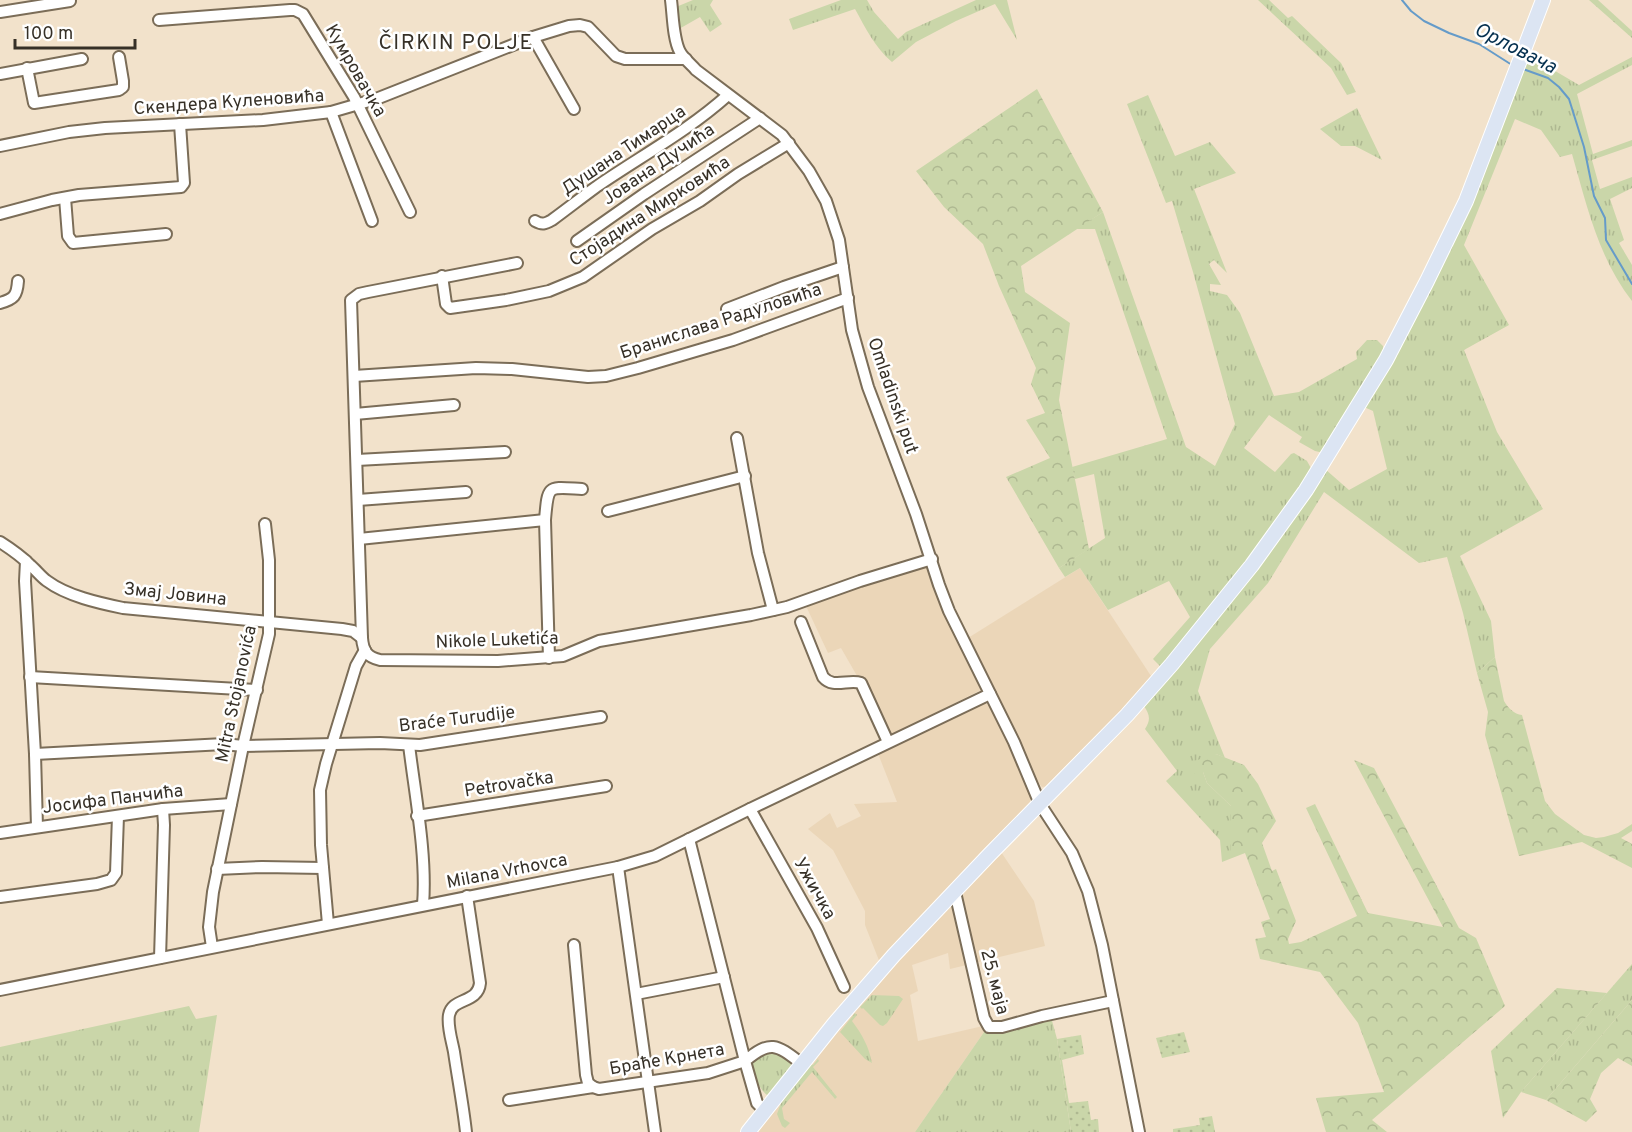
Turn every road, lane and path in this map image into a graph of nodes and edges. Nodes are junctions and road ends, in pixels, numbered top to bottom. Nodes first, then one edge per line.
1 (671, 0) edge
2 (1543, 0) edge
3 (70, 1) edge
4 (0, 12) edge
5 (159, 20) dead end
6 (533, 37) junction
7 (119, 57) dead end
8 (82, 59) dead end
9 (686, 59) junction
10 (27, 68) junction
11 (0, 74) edge
12 (728, 95) junction
13 (358, 105) junction
14 (574, 109) dead end
15 (331, 112) junction
16 (760, 118) junction
17 (180, 124) junction
18 (789, 143) junction
19 (0, 146) edge
20 (65, 198) junction
21 (410, 212) dead end
22 (0, 214) edge
23 (372, 221) dead end
24 (534, 221) dead end
25 (166, 234) dead end
26 (577, 241) dead end
27 (517, 262) dead end
28 (843, 267) junction
29 (442, 276) junction
30 (18, 281) dead end
31 (848, 298) junction
32 (0, 303) edge
33 (727, 309) dead end
34 (354, 376) junction
35 (454, 405) dead end
36 (356, 414) junction
37 (737, 438) dead end
38 (505, 452) dead end
39 (357, 460) junction
40 (745, 476) junction
41 (582, 489) dead end
42 (466, 492) dead end
43 (358, 500) junction
44 (608, 512) dead end
45 (545, 520) junction
46 (265, 524) dead end
47 (359, 539) junction
48 (0, 542) edge
49 (932, 559) junction
50 (26, 561) junction
51 (773, 610) junction
52 (269, 621) junction
53 (801, 622) dead end
54 (362, 638) junction
55 (365, 650) junction
56 (549, 658) junction
57 (30, 677) junction
58 (257, 690) junction
59 (990, 694) junction
60 (601, 717) dead end
61 (888, 742) junction
62 (332, 745) junction
63 (409, 745) junction
64 (243, 746) junction
65 (35, 754) junction
66 (606, 786) dead end
67 (231, 804) junction
68 (1040, 804) junction
69 (163, 809) junction
70 (750, 809) junction
71 (118, 816) junction
72 (417, 816) junction
73 (37, 827) junction
74 (0, 833) edge
75 (689, 839) junction
76 (618, 867) junction
77 (217, 868) junction
78 (323, 868) junction
79 (955, 892) junction
80 (467, 896) junction
81 (0, 897) edge
82 (423, 905) junction
83 (328, 924) junction
84 (574, 945) dead end
85 (212, 947) junction
86 (160, 958) junction
87 (724, 977) junction
88 (844, 987) dead end
89 (0, 990) edge
90 (636, 994) junction
91 (1113, 1001) junction
92 (745, 1061) junction
93 (802, 1064) junction
94 (648, 1082) junction
95 (593, 1087) junction
96 (510, 1100) dead end
97 (765, 1111) junction
98 (466, 1132) edge
99 (656, 1132) edge
100 (748, 1132) edge
101 (1140, 1132) edge

1 - 9 street, Omladinski put
2 - 68 main road
3 - 4 street
5 - 13 street, Кумровачка
6 - 9 street, Скендера Куленовића
6 - 13 street, Скендера Куленовића
6 - 14 street
7 - 10 street
8 - 10 street
9 - 12 street, Omladinski put
10 - 11 street
12 - 16 street, Omladinski put
12 - 24 street, Душана Тимарца
13 - 15 street, Скендера Куленовића
13 - 21 street, Кумровачка
15 - 17 street, Скендера Куленовића
15 - 23 street
16 - 18 street, Omladinski put
16 - 26 street, Јована Дучића
17 - 19 street, Скендера Куленовића
17 - 20 street
18 - 28 street, Omladinski put
18 - 29 street, Стојадина Мирковића
20 - 22 street
20 - 25 street
27 - 29 street
28 - 31 street, Omladinski put
28 - 33 street
29 - 34 street
30 - 32 street
31 - 34 street, Бранислава Радуловића
31 - 49 street, Omladinski put
34 - 36 street
35 - 36 street
36 - 39 street
37 - 40 street
38 - 39 street
39 - 43 street
40 - 44 street
40 - 51 street
41 - 45 street
42 - 43 street
43 - 47 street
45 - 47 street
45 - 56 street
46 - 52 street, Mitra Stojanovića
47 - 54 street
48 - 50 street, Змај Јовина
49 - 51 street, Nikole Luketića
49 - 59 street, Omladinski put
50 - 52 street, Змај Јовина
50 - 57 street
51 - 56 street, Nikole Luketića
52 - 54 street, Змај Јовина
52 - 58 street, Mitra Stojanovića
53 - 61 street
54 - 55 street
55 - 56 street, Nikole Luketića
55 - 62 street
57 - 58 street
57 - 65 street
58 - 64 street, Mitra Stojanovića
59 - 61 street, Milana Vrhovca
59 - 68 street, Omladinski put
60 - 63 street, Braće Turudije
61 - 70 street, Milana Vrhovca
62 - 63 street, Braće Turudije
62 - 64 street, Braće Turudije
62 - 78 street
63 - 72 street
64 - 65 street, Braće Turudije
64 - 67 street, Mitra Stojanovića
65 - 73 street
66 - 72 street, Petrovačka
67 - 69 street, Јосифа Панчића
67 - 77 street, Mitra Stojanovića
68 - 79 main road
68 - 91 street
69 - 71 street, Јосифа Панчића
69 - 86 street
70 - 75 street, Milana Vrhovca
70 - 88 street, Ужичка
71 - 73 street, Јосифа Панчића
71 - 81 street
72 - 82 street
73 - 74 street, Јосифа Панчића
75 - 76 street, Milana Vrhovca
75 - 87 street, Браће Крнета
76 - 80 street, Milana Vrhovca
76 - 90 street
77 - 78 street
77 - 85 street, Mitra Stojanovića
78 - 83 street
79 - 91 street, 25. маја
79 - 93 main road
80 - 82 street, Milana Vrhovca
80 - 98 street
82 - 83 street, Milana Vrhovca
83 - 85 street, Milana Vrhovca
84 - 95 street
85 - 86 street, Milana Vrhovca
86 - 89 street, Milana Vrhovca
87 - 90 street
87 - 92 street, Браће Крнета
90 - 94 street
91 - 101 street
92 - 93 street
92 - 94 street, Браће Крнета
92 - 97 street
93 - 97 main road
94 - 95 street, Браће Крнета
94 - 99 street
95 - 96 street, Браће Крнета
97 - 100 main road

